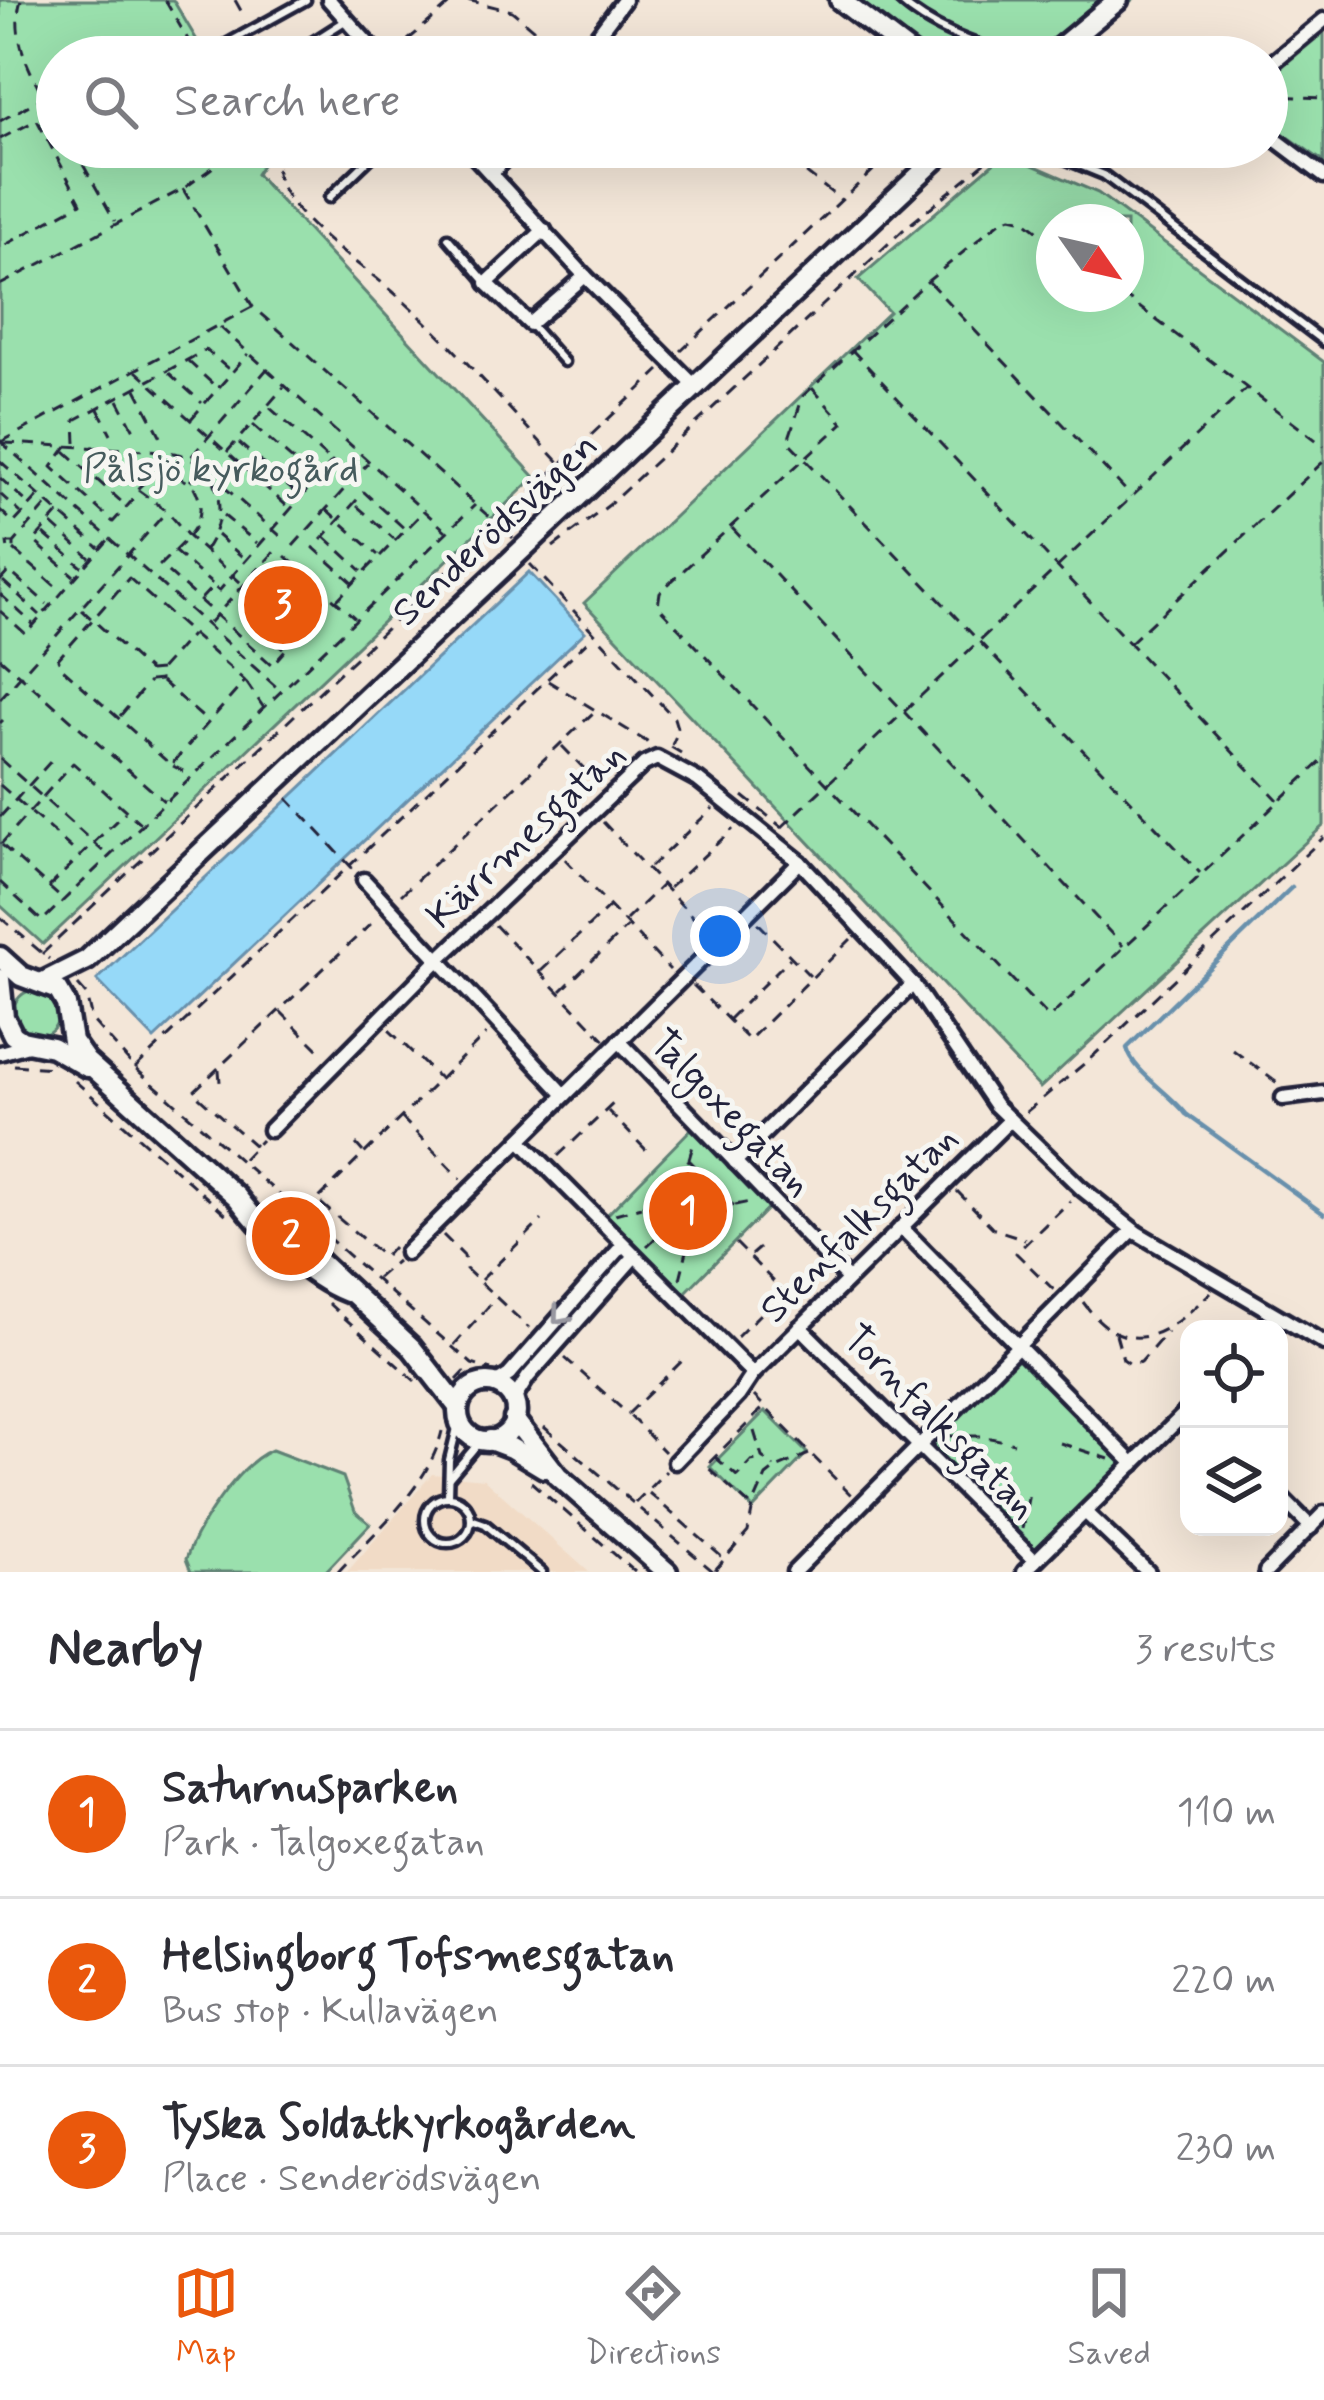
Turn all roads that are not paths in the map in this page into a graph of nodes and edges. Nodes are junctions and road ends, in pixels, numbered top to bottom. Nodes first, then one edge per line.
1 (306, 0) edge
2 (329, 0) edge
3 (624, 0) edge
4 (840, 0) edge
5 (899, 0) edge
6 (1118, 0) edge
7 (1324, 20) edge
8 (344, 21) junction
9 (241, 36) edge
10 (321, 36) edge
11 (361, 36) edge
12 (597, 36) edge
13 (887, 36) edge
14 (958, 36) edge
15 (1074, 36) edge
16 (1288, 50) edge
17 (1288, 149) edge
18 (360, 168) edge
19 (486, 168) edge
20 (497, 168) edge
21 (927, 168) edge
22 (1087, 168) edge
23 (492, 174) junction
24 (1324, 176) edge
25 (329, 198) dead end
26 (544, 230) junction
27 (448, 238) dead end
28 (585, 276) junction
29 (487, 283) junction
30 (530, 325) junction
31 (1324, 342) edge
32 (564, 362) dead end
33 (696, 387) junction
34 (800, 862) junction
35 (364, 880) dead end
36 (0, 958) edge
37 (438, 960) junction
38 (70, 977) junction
39 (0, 979) edge
40 (39, 982) junction
41 (913, 984) junction
42 (67, 1010) junction
43 (3, 1019) edge
44 (37, 1044) junction
45 (616, 1044) junction
46 (0, 1053) edge
47 (96, 1072) junction
48 (1324, 1094) edge
49 (565, 1095) junction
50 (1289, 1097) road end
51 (1016, 1113) junction
52 (270, 1130) road end
53 (520, 1140) junction
54 (734, 1161) junction
55 (901, 1228) junction
56 (1133, 1230) junction
57 (623, 1245) junction
58 (403, 1247) road end
59 (640, 1252) junction
60 (848, 1280) junction
61 (1282, 1317) junction
62 (1279, 1320) edge
63 (800, 1327) junction
64 (1324, 1343) edge
65 (1018, 1346) junction
66 (412, 1348) junction
67 (749, 1380) junction
68 (494, 1381) junction
69 (514, 1410) junction
70 (459, 1413) junction
71 (1180, 1418) edge
72 (486, 1440) junction
73 (923, 1441) junction
74 (675, 1462) road end
75 (1131, 1466) junction
76 (558, 1477) junction
77 (447, 1480) junction
78 (448, 1496) junction
79 (1288, 1504) edge
80 (1085, 1512) junction
81 (1324, 1513) edge
82 (472, 1520) junction
83 (1311, 1527) junction
84 (1035, 1561) junction
85 (542, 1572) edge
86 (667, 1572) edge
87 (794, 1572) edge
88 (1024, 1572) edge
89 (1148, 1572) edge
90 (1266, 1572) edge

1 - 9 lane
2 - 8 street
3 - 12 street
4 - 13 street
5 - 14 lane
6 - 15 street
7 - 16 street
8 - 10 lane
8 - 11 street
17 - 24 street
18 - 25 lane
19 - 23 street
20 - 23 street
21 - 33 street, Senderödsvägen
22 - 31 lane
23 - 26 street
26 - 28 street
26 - 29 street
27 - 29 lane
28 - 30 street
28 - 33 street
29 - 30 street
30 - 32 lane
33 - 38 street, Senderödsvägen
34 - 37 street, Kärrmesgatan
34 - 41 street
34 - 45 street
35 - 37 street
36 - 40 street
37 - 49 street
37 - 52 street, Kärrmesgatan
38 - 40 street, Senderödsvägen
38 - 42 street
39 - 43 street
40 - 42 street
40 - 43 street
41 - 51 street
41 - 54 street
42 - 44 street
42 - 47 street
43 - 44 street
44 - 46 street
44 - 47 street
45 - 49 street
45 - 54 street, Talgoxegatan
47 - 66 street
48 - 50 street
49 - 53 street
51 - 55 street, Stenfalksgatan
51 - 56 street
53 - 57 street
53 - 58 street
54 - 60 street, Talgoxegatan
55 - 60 street, Stenfalksgatan
55 - 65 street
56 - 61 street
56 - 65 street
57 - 59 street
57 -> 68 street
59 - 67 street
59 - 69 street
60 - 63 street, Stenfalksgatan
61 - 62 street
61 - 64 street
63 - 67 street, Stenfalksgatan
63 - 73 street, Tornfalksgatan
65 - 73 street
65 - 75 street
66 - 68 street
66 - 70 street
67 - 74 street, Stenfalksgatan
68 - 69 street
68 - 70 street
69 - 72 street
69 - 76 street
70 - 72 street
70 - 77 lane
71 - 75 street
72 - 76 street
72 - 77 lane
73 - 84 street, Tornfalksgatan
73 - 87 street
75 - 80 street
76 - 86 street
77 - 78 lane
78 - 82 lane
78 - 82 lane
79 - 83 street
80 - 84 street, Tornfalksgatan
80 - 89 street, Tornfalksgatan
81 - 83 street
82 - 85 lane
83 - 90 street
84 - 88 street, Tornfalksgatan

